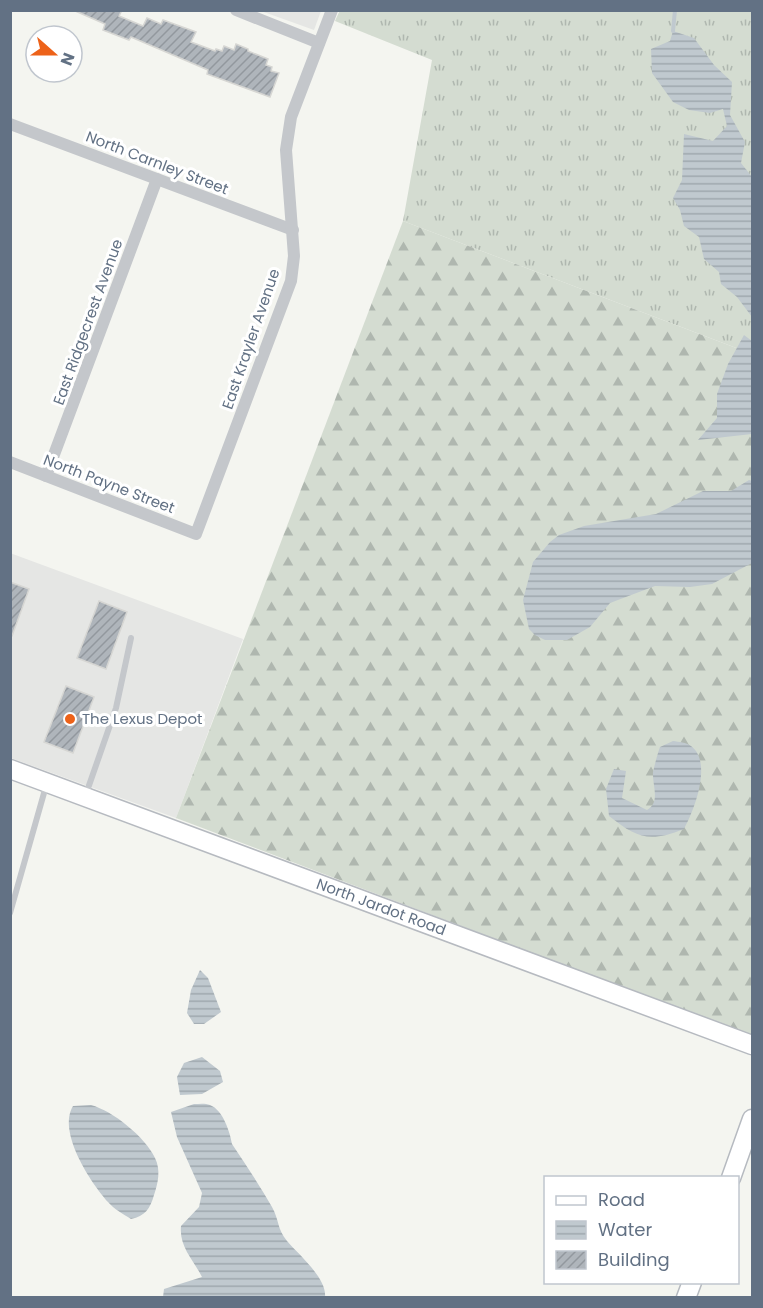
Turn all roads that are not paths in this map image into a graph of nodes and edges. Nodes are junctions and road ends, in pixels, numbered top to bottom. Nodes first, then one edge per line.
1 (236, 10) edge
2 (332, 10) edge
3 (319, 43) junction
4 (10, 124) edge
5 (157, 179) junction
6 (293, 230) junction
7 (10, 462) edge
8 (46, 476) junction
9 (196, 534) joint
10 (131, 638) dead end
11 (10, 769) edge
12 (46, 782) junction
13 (84, 797) junction
14 (10, 913) edge
15 (753, 1045) edge
16 (753, 1119) edge
17 (732, 1176) edge

1 - 3 street
2 - 3 street, East Krayler Avenue
3 - 6 street, East Krayler Avenue
4 - 5 street, North Carnley Street
5 - 6 street, North Carnley Street
5 - 8 street, East Ridgecrest Avenue
6 - 9 street, East Krayler Avenue
7 - 8 street, North Payne Street
8 - 9 street, North Payne Street
10 - 13 lane
11 - 12 street, North Jardot Road
12 - 13 street, North Jardot Road
12 - 14 lane
13 - 15 street, North Jardot Road
16 - 17 street

